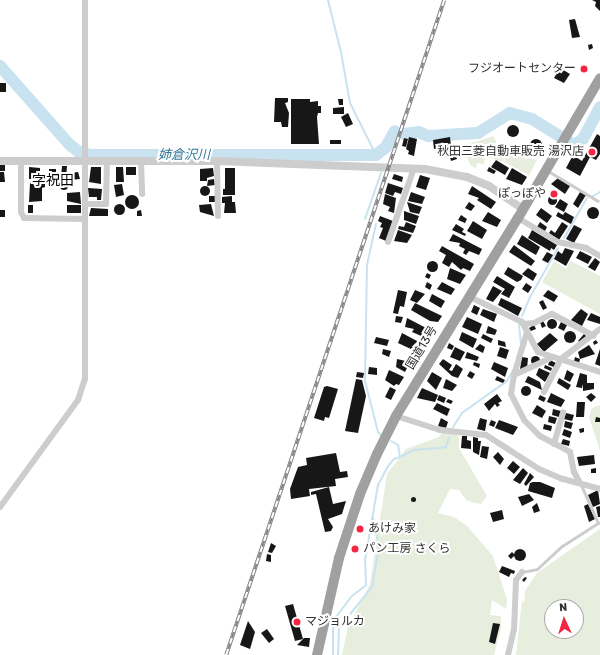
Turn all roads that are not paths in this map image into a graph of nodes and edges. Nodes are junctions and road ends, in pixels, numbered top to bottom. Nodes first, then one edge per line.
1 (85, 0) edge
2 (600, 78) edge
3 (0, 161) edge
4 (21, 161) junction
5 (85, 161) junction
6 (107, 161) junction
7 (141, 161) junction
8 (217, 161) junction
9 (414, 168) junction
10 (546, 170) junction
11 (142, 194) dead end
12 (598, 201) dead end
13 (85, 204) junction
14 (521, 214) junction
15 (218, 216) dead end
16 (85, 219) junction
17 (388, 242) dead end
18 (600, 256) edge
19 (468, 296) junction
20 (524, 324) junction
21 (600, 330) edge
22 (527, 332) junction
23 (594, 336) junction
24 (553, 357) junction
25 (561, 359) junction
26 (600, 372) edge
27 (514, 375) junction
28 (544, 392) dead end
29 (563, 412) dead end
30 (396, 416) junction
31 (554, 444) junction
32 (580, 483) junction
33 (600, 489) edge
34 (0, 507) edge
35 (522, 572) joint
36 (318, 655) edge
37 (508, 655) edge

1 - 5 street
2 - 10 highway, 国道13号
3 - 4 street
4 - 5 street
4 - 16 street
5 - 6 street
5 - 13 street
6 - 7 street
6 - 13 street
7 - 8 street
7 - 11 street
8 - 9 street
8 - 15 street
9 - 14 street
9 - 17 street
10 - 12 lane
10 - 14 highway, 国道13号
13 - 16 street
14 - 18 street
14 - 19 highway, 国道13号
16 - 34 street
19 - 20 street
19 - 30 highway, 国道13号
20 - 22 street
20 - 23 street
21 - 23 street
22 - 24 street
22 - 27 street
23 - 25 street
24 - 25 street
24 - 27 street
25 - 26 street
25 - 28 street
27 - 31 street
29 - 31 street
30 - 32 street
30 - 36 highway, 国道13号
31 - 32 street
32 - 33 street
32 - 35 lane
35 - 37 street

